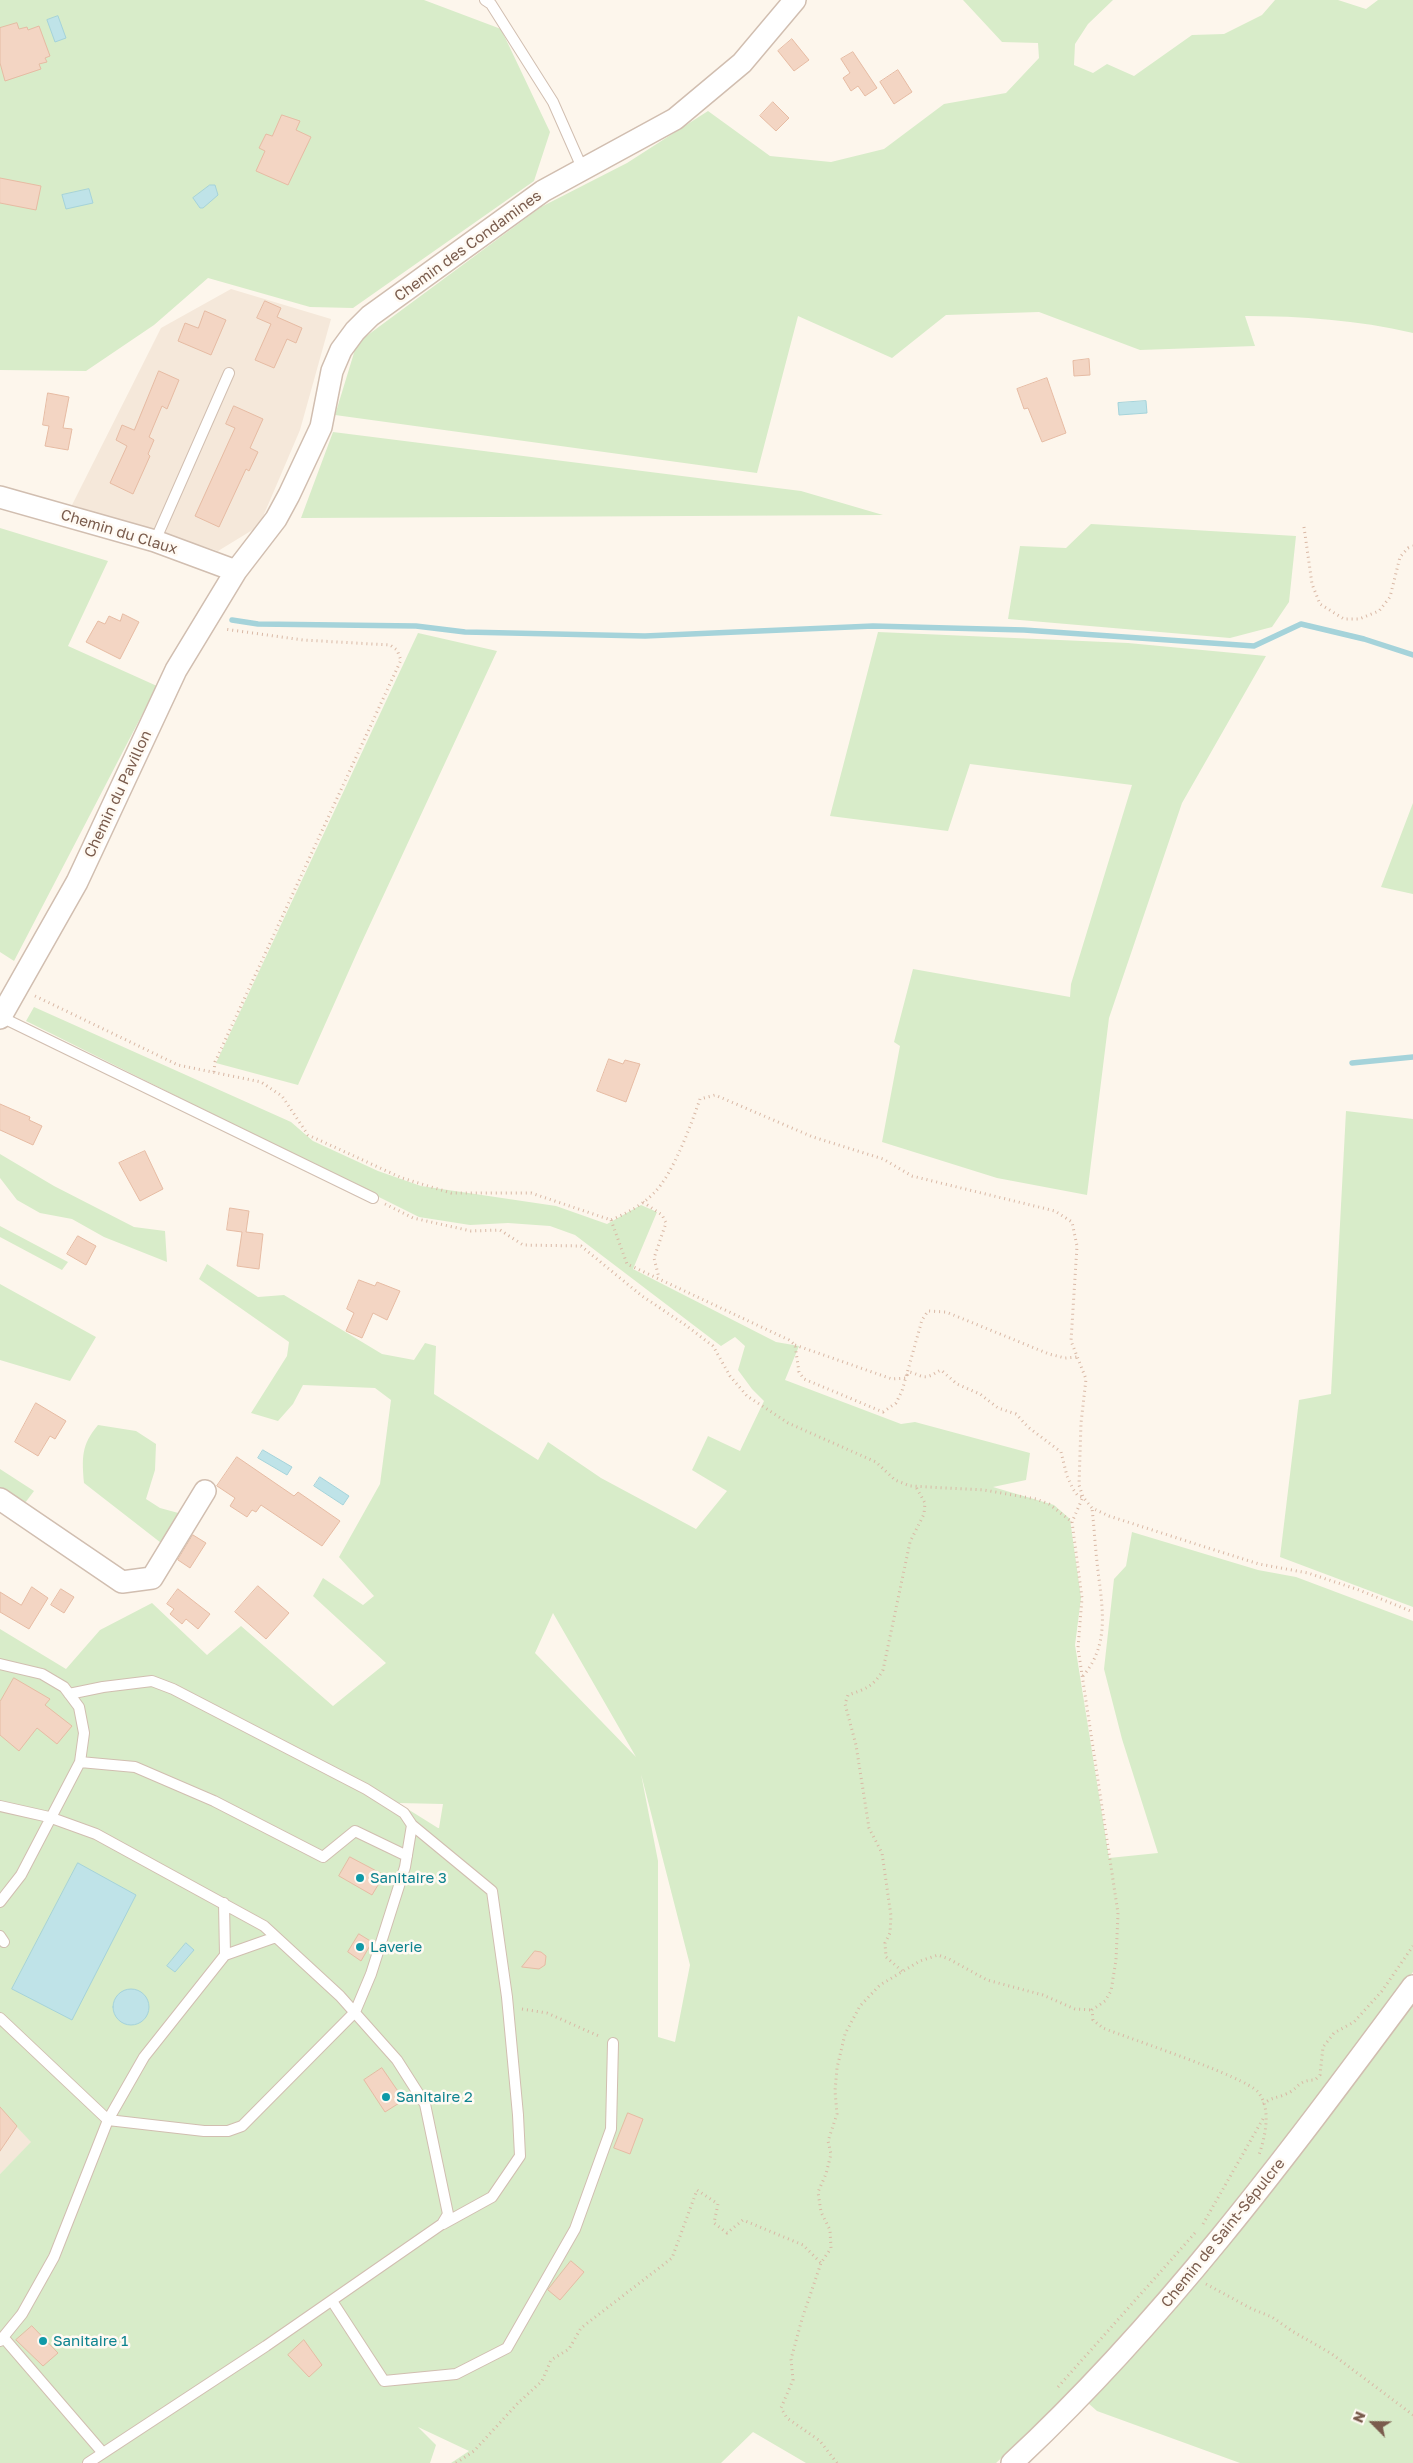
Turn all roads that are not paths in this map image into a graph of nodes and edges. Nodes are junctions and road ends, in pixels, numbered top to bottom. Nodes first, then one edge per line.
1 (485, 0) edge
2 (795, 0) edge
3 (582, 170) junction
4 (229, 373) dead end
5 (0, 497) edge
6 (155, 541) junction
7 (236, 571) junction
8 (1, 1017) edge
9 (373, 1198) road end
10 (205, 1491) dead end
11 (0, 1499) edge
12 (0, 1664) edge
13 (69, 1694) junction
14 (80, 1762) junction
15 (0, 1806) edge
16 (49, 1817) junction
17 (412, 1825) junction
18 (407, 1856) junction
19 (0, 1902) edge
20 (224, 1904) junction
21 (276, 1937) junction
22 (224, 1955) junction
23 (1413, 1986) edge
24 (355, 2012) junction
25 (0, 2018) edge
26 (612, 2043) road end
27 (108, 2120) junction
28 (442, 2224) junction
29 (332, 2301) junction
30 (2, 2339) edge
31 (103, 2453) junction
32 (88, 2463) edge
33 (1012, 2463) edge

1 - 3 lane
2 - 3 street, Chemin des Condamines
3 - 7 street, Chemin des Condamines
4 - 6 lane
5 - 6 street, Chemin du Claux
6 - 7 street, Chemin du Claux
7 - 8 street, Chemin du Pavillon
8 - 9 lane
10 - 11 street
12 - 13 lane
13 - 14 lane
13 - 17 lane
14 - 16 lane
14 - 18 lane
15 - 16 lane
16 - 19 lane
16 - 20 lane
17 - 18 lane
17 - 28 lane
18 - 24 lane
20 - 21 lane
20 - 22 lane
21 - 22 lane
21 - 24 lane
22 - 27 lane
23 - 33 street, Chemin de Saint-Sépulcre
24 - 27 lane
24 - 28 lane
25 - 27 lane
26 - 29 lane
27 - 30 lane
28 - 29 lane
29 - 31 lane
30 - 31 lane
31 - 32 lane

